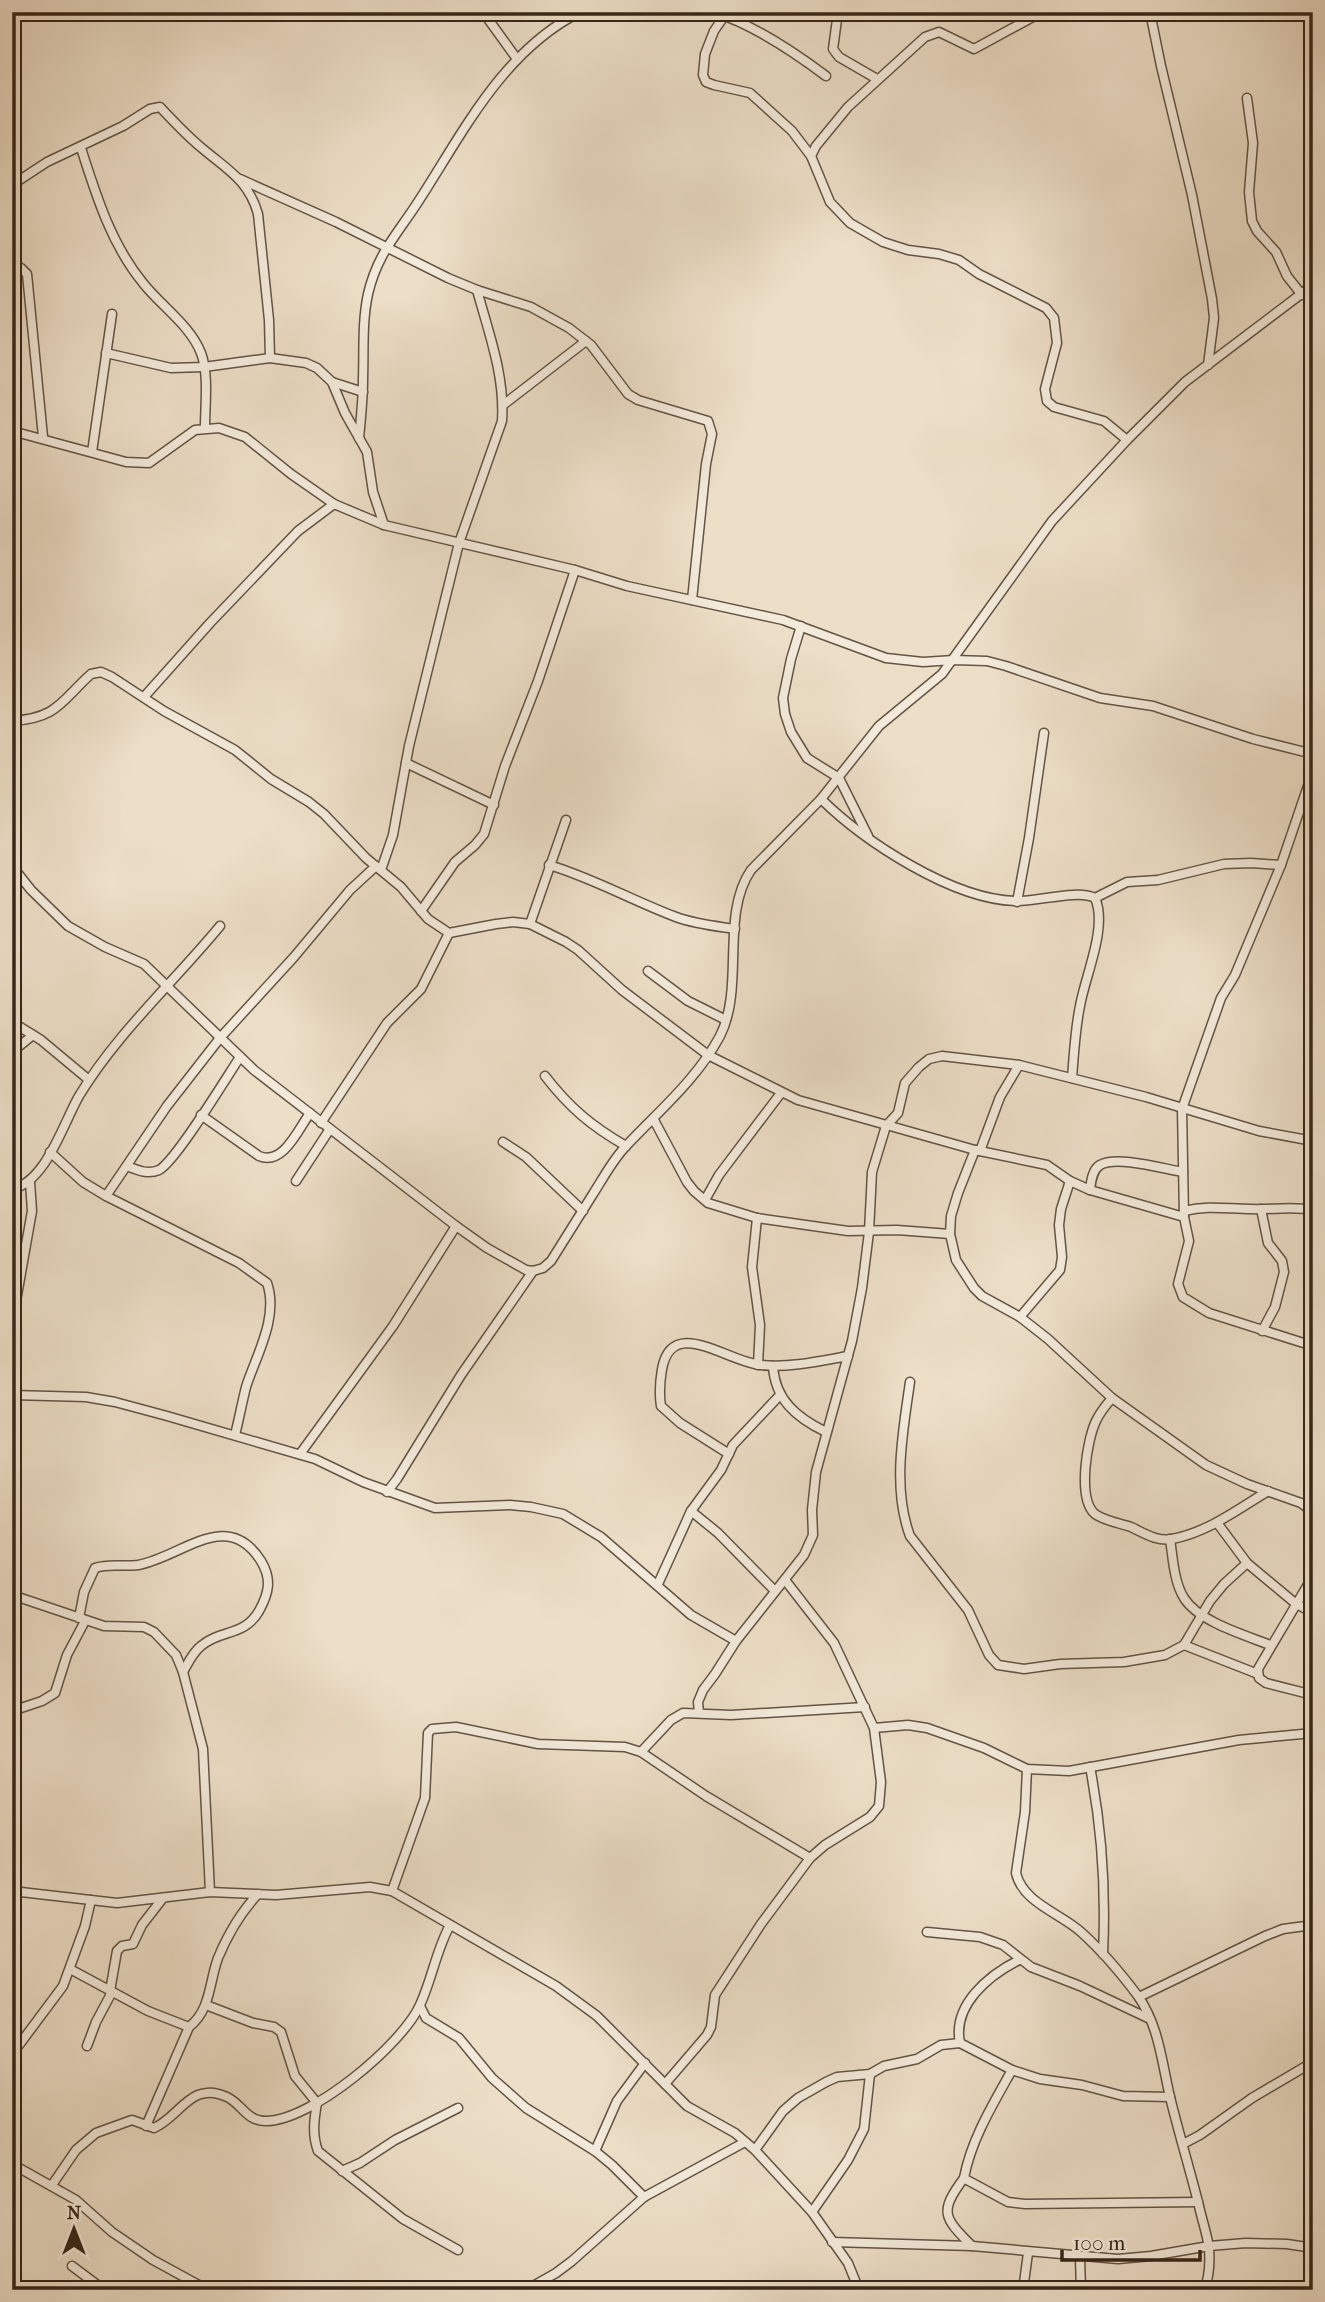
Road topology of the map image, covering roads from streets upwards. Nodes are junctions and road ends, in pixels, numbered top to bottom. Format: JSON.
{"nodes":[{"id":1,"x":483,"y":12,"type":"edge"},
{"id":2,"x":580,"y":12,"type":"edge"},
{"id":3,"x":713,"y":12,"type":"edge"},
{"id":4,"x":838,"y":12,"type":"edge"},
{"id":5,"x":1042,"y":12,"type":"edge"},
{"id":6,"x":1150,"y":12,"type":"edge"},
{"id":7,"x":1303,"y":12,"type":"edge"},
{"id":8,"x":725,"y":14,"type":"edge"},
{"id":9,"x":1313,"y":17,"type":"edge"},
{"id":10,"x":517,"y":59,"type":"junction"},
{"id":11,"x":825,"y":76,"type":"dead end"},
{"id":12,"x":877,"y":79,"type":"junction"},
{"id":13,"x":1247,"y":98,"type":"dead end"},
{"id":14,"x":81,"y":148,"type":"junction"},
{"id":15,"x":811,"y":156,"type":"junction"},
{"id":16,"x":240,"y":178,"type":"junction"},
{"id":17,"x":12,"y":185,"type":"edge"},
{"id":18,"x":385,"y":247,"type":"junction"},
{"id":19,"x":12,"y":271,"type":"edge"},
{"id":20,"x":1313,"y":285,"type":"edge"},
{"id":21,"x":477,"y":290,"type":"junction"},
{"id":22,"x":1302,"y":295,"type":"junction"},
{"id":23,"x":112,"y":314,"type":"dead end"},
{"id":24,"x":586,"y":341,"type":"junction"},
{"id":25,"x":106,"y":353,"type":"junction"},
{"id":26,"x":270,"y":358,"type":"junction"},
{"id":27,"x":1208,"y":365,"type":"junction"},
{"id":28,"x":204,"y":367,"type":"junction"},
{"id":29,"x":332,"y":382,"type":"junction"},
{"id":30,"x":363,"y":392,"type":"junction"},
{"id":31,"x":503,"y":405,"type":"junction"},
{"id":32,"x":205,"y":428,"type":"junction"},
{"id":33,"x":12,"y":430,"type":"edge"},
{"id":34,"x":43,"y":438,"type":"junction"},
{"id":35,"x":359,"y":438,"type":"junction"},
{"id":36,"x":1127,"y":440,"type":"junction"},
{"id":37,"x":92,"y":452,"type":"junction"},
{"id":38,"x":334,"y":504,"type":"junction"},
{"id":39,"x":384,"y":525,"type":"junction"},
{"id":40,"x":459,"y":543,"type":"junction"},
{"id":41,"x":575,"y":570,"type":"junction"},
{"id":42,"x":692,"y":600,"type":"junction"},
{"id":43,"x":801,"y":626,"type":"junction"},
{"id":44,"x":954,"y":660,"type":"junction"},
{"id":45,"x":144,"y":697,"type":"junction"},
{"id":46,"x":12,"y":721,"type":"edge"},
{"id":47,"x":1044,"y":733,"type":"dead end"},
{"id":48,"x":1313,"y":754,"type":"edge"},
{"id":49,"x":406,"y":763,"type":"junction"},
{"id":50,"x":1313,"y":771,"type":"edge"},
{"id":51,"x":839,"y":778,"type":"junction"},
{"id":52,"x":821,"y":799,"type":"junction"},
{"id":53,"x":494,"y":805,"type":"junction"},
{"id":54,"x":566,"y":820,"type":"dead end"},
{"id":55,"x":869,"y":839,"type":"junction"},
{"id":56,"x":549,"y":864,"type":"junction"},
{"id":57,"x":12,"y":866,"type":"edge"},
{"id":58,"x":1281,"y":866,"type":"junction"},
{"id":59,"x":379,"y":868,"type":"junction"},
{"id":60,"x":1095,"y":898,"type":"junction"},
{"id":61,"x":1017,"y":901,"type":"junction"},
{"id":62,"x":421,"y":911,"type":"junction"},
{"id":63,"x":530,"y":924,"type":"junction"},
{"id":64,"x":220,"y":926,"type":"dead end"},
{"id":65,"x":735,"y":929,"type":"junction"},
{"id":66,"x":449,"y":933,"type":"junction"},
{"id":67,"x":648,"y":971,"type":"dead end"},
{"id":68,"x":168,"y":985,"type":"junction"},
{"id":69,"x":726,"y":1020,"type":"junction"},
{"id":70,"x":12,"y":1023,"type":"edge"},
{"id":71,"x":33,"y":1035,"type":"junction"},
{"id":72,"x":220,"y":1038,"type":"junction"},
{"id":73,"x":12,"y":1052,"type":"edge"},
{"id":74,"x":708,"y":1055,"type":"junction"},
{"id":75,"x":240,"y":1058,"type":"junction"},
{"id":76,"x":1019,"y":1065,"type":"junction"},
{"id":77,"x":545,"y":1076,"type":"dead end"},
{"id":78,"x":1072,"y":1078,"type":"junction"},
{"id":79,"x":89,"y":1080,"type":"junction"},
{"id":80,"x":781,"y":1093,"type":"junction"},
{"id":81,"x":1182,"y":1109,"type":"junction"},
{"id":82,"x":310,"y":1114,"type":"junction"},
{"id":83,"x":201,"y":1115,"type":"junction"},
{"id":84,"x":654,"y":1120,"type":"junction"},
{"id":85,"x":321,"y":1123,"type":"junction"},
{"id":86,"x":886,"y":1126,"type":"junction"},
{"id":87,"x":330,"y":1129,"type":"junction"},
{"id":88,"x":1313,"y":1141,"type":"edge"},
{"id":89,"x":503,"y":1142,"type":"dead end"},
{"id":90,"x":626,"y":1146,"type":"junction"},
{"id":91,"x":977,"y":1150,"type":"junction"},
{"id":92,"x":50,"y":1152,"type":"junction"},
{"id":93,"x":127,"y":1166,"type":"junction"},
{"id":94,"x":1183,"y":1172,"type":"junction"},
{"id":95,"x":296,"y":1181,"type":"dead end"},
{"id":96,"x":1070,"y":1181,"type":"junction"},
{"id":97,"x":30,"y":1182,"type":"junction"},
{"id":98,"x":12,"y":1189,"type":"edge"},
{"id":99,"x":1090,"y":1190,"type":"junction"},
{"id":100,"x":106,"y":1196,"type":"junction"},
{"id":101,"x":705,"y":1200,"type":"junction"},
{"id":102,"x":1261,"y":1209,"type":"junction"},
{"id":103,"x":1313,"y":1210,"type":"edge"},
{"id":104,"x":583,"y":1211,"type":"junction"},
{"id":105,"x":1184,"y":1214,"type":"junction"},
{"id":106,"x":757,"y":1218,"type":"junction"},
{"id":107,"x":456,"y":1226,"type":"junction"},
{"id":108,"x":869,"y":1232,"type":"junction"},
{"id":109,"x":950,"y":1234,"type":"junction"},
{"id":110,"x":533,"y":1271,"type":"junction"},
{"id":111,"x":1020,"y":1317,"type":"junction"},
{"id":112,"x":13,"y":1318,"type":"edge"},
{"id":113,"x":1262,"y":1331,"type":"junction"},
{"id":114,"x":1313,"y":1346,"type":"edge"},
{"id":115,"x":848,"y":1356,"type":"junction"},
{"id":116,"x":758,"y":1365,"type":"junction"},
{"id":117,"x":773,"y":1366,"type":"junction"},
{"id":118,"x":910,"y":1382,"type":"dead end"},
{"id":119,"x":12,"y":1395,"type":"edge"},
{"id":120,"x":780,"y":1395,"type":"junction"},
{"id":121,"x":1112,"y":1398,"type":"junction"},
{"id":122,"x":825,"y":1432,"type":"junction"},
{"id":123,"x":235,"y":1435,"type":"junction"},
{"id":124,"x":300,"y":1454,"type":"junction"},
{"id":125,"x":729,"y":1454,"type":"junction"},
{"id":126,"x":1268,"y":1491,"type":"junction"},
{"id":127,"x":387,"y":1492,"type":"junction"},
{"id":128,"x":691,"y":1511,"type":"junction"},
{"id":129,"x":1313,"y":1512,"type":"edge"},
{"id":130,"x":1218,"y":1524,"type":"junction"},
{"id":131,"x":1170,"y":1539,"type":"junction"},
{"id":132,"x":1247,"y":1563,"type":"junction"},
{"id":133,"x":1313,"y":1576,"type":"edge"},
{"id":134,"x":785,"y":1580,"type":"junction"},
{"id":135,"x":658,"y":1584,"type":"junction"},
{"id":136,"x":775,"y":1591,"type":"junction"},
{"id":137,"x":12,"y":1595,"type":"edge"},
{"id":138,"x":1295,"y":1603,"type":"junction"},
{"id":139,"x":1313,"y":1613,"type":"edge"},
{"id":140,"x":1202,"y":1616,"type":"junction"},
{"id":141,"x":82,"y":1619,"type":"junction"},
{"id":142,"x":736,"y":1641,"type":"junction"},
{"id":143,"x":1184,"y":1645,"type":"junction"},
{"id":144,"x":1270,"y":1646,"type":"junction"},
{"id":145,"x":183,"y":1672,"type":"junction"},
{"id":146,"x":1258,"y":1674,"type":"junction"},
{"id":147,"x":1313,"y":1695,"type":"edge"},
{"id":148,"x":865,"y":1707,"type":"junction"},
{"id":149,"x":12,"y":1711,"type":"edge"},
{"id":150,"x":699,"y":1713,"type":"junction"},
{"id":151,"x":873,"y":1728,"type":"junction"},
{"id":152,"x":1313,"y":1733,"type":"edge"},
{"id":153,"x":641,"y":1752,"type":"junction"},
{"id":154,"x":1090,"y":1767,"type":"junction"},
{"id":155,"x":1027,"y":1769,"type":"junction"},
{"id":156,"x":810,"y":1858,"type":"junction"},
{"id":157,"x":392,"y":1891,"type":"junction"},
{"id":158,"x":12,"y":1892,"type":"edge"},
{"id":159,"x":210,"y":1892,"type":"junction"},
{"id":160,"x":258,"y":1894,"type":"junction"},
{"id":161,"x":163,"y":1898,"type":"junction"},
{"id":162,"x":91,"y":1900,"type":"junction"},
{"id":163,"x":450,"y":1925,"type":"junction"},
{"id":164,"x":1313,"y":1925,"type":"edge"},
{"id":165,"x":927,"y":1932,"type":"dead end"},
{"id":166,"x":1102,"y":1954,"type":"junction"},
{"id":167,"x":1019,"y":1960,"type":"junction"},
{"id":168,"x":70,"y":1969,"type":"junction"},
{"id":169,"x":111,"y":1991,"type":"junction"},
{"id":170,"x":1139,"y":1997,"type":"junction"},
{"id":171,"x":206,"y":2005,"type":"junction"},
{"id":172,"x":420,"y":2006,"type":"junction"},
{"id":173,"x":1150,"y":2019,"type":"junction"},
{"id":174,"x":190,"y":2027,"type":"junction"},
{"id":175,"x":960,"y":2043,"type":"junction"},
{"id":176,"x":19,"y":2045,"type":"dead end"},
{"id":177,"x":87,"y":2046,"type":"dead end"},
{"id":178,"x":1313,"y":2062,"type":"edge"},
{"id":179,"x":645,"y":2063,"type":"junction"},
{"id":180,"x":1012,"y":2070,"type":"junction"},
{"id":181,"x":870,"y":2074,"type":"junction"},
{"id":182,"x":664,"y":2084,"type":"junction"},
{"id":183,"x":1170,"y":2097,"type":"junction"},
{"id":184,"x":317,"y":2103,"type":"junction"},
{"id":185,"x":458,"y":2108,"type":"dead end"},
{"id":186,"x":146,"y":2126,"type":"junction"},
{"id":187,"x":745,"y":2142,"type":"junction"},
{"id":188,"x":1183,"y":2144,"type":"junction"},
{"id":189,"x":755,"y":2150,"type":"junction"},
{"id":190,"x":595,"y":2151,"type":"junction"},
{"id":191,"x":12,"y":2164,"type":"edge"},
{"id":192,"x":342,"y":2171,"type":"junction"},
{"id":193,"x":964,"y":2178,"type":"junction"},
{"id":194,"x":52,"y":2185,"type":"junction"},
{"id":195,"x":644,"y":2197,"type":"junction"},
{"id":196,"x":1198,"y":2202,"type":"junction"},
{"id":197,"x":812,"y":2212,"type":"junction"},
{"id":198,"x":832,"y":2242,"type":"junction"},
{"id":199,"x":972,"y":2246,"type":"junction"},
{"id":200,"x":1209,"y":2246,"type":"junction"},
{"id":201,"x":1313,"y":2248,"type":"edge"},
{"id":202,"x":458,"y":2250,"type":"dead end"},
{"id":203,"x":1028,"y":2253,"type":"junction"},
{"id":204,"x":1080,"y":2258,"type":"junction"},
{"id":205,"x":72,"y":2266,"type":"dead end"},
{"id":206,"x":104,"y":2290,"type":"edge"},
{"id":207,"x":208,"y":2290,"type":"edge"},
{"id":208,"x":526,"y":2290,"type":"edge"},
{"id":209,"x":859,"y":2290,"type":"edge"},
{"id":210,"x":1023,"y":2290,"type":"edge"},
{"id":211,"x":1081,"y":2290,"type":"edge"},
{"id":212,"x":1204,"y":2290,"type":"edge"}],
"edges":[{"from":1,"to":10,"type":"street"},
{"from":2,"to":10,"type":"street"},
{"from":3,"to":8,"type":"street"},
{"from":4,"to":12,"type":"street"},
{"from":5,"to":12,"type":"street"},
{"from":6,"to":27,"type":"street"},
{"from":7,"to":9,"type":"street"},
{"from":8,"to":11,"type":"street"},
{"from":8,"to":15,"type":"street"},
{"from":10,"to":18,"type":"street"},
{"from":12,"to":15,"type":"street"},
{"from":13,"to":22,"type":"street"},
{"from":14,"to":16,"type":"street"},
{"from":14,"to":17,"type":"street"},
{"from":14,"to":28,"type":"street"},
{"from":15,"to":36,"type":"street"},
{"from":16,"to":18,"type":"street"},
{"from":16,"to":26,"type":"street"},
{"from":18,"to":21,"type":"street"},
{"from":18,"to":30,"type":"street"},
{"from":19,"to":34,"type":"street"},
{"from":20,"to":22,"type":"street"},
{"from":21,"to":24,"type":"street"},
{"from":21,"to":31,"type":"street"},
{"from":22,"to":27,"type":"street"},
{"from":23,"to":25,"type":"street"},
{"from":24,"to":31,"type":"street"},
{"from":24,"to":42,"type":"street"},
{"from":25,"to":28,"type":"street"},
{"from":25,"to":37,"type":"street"},
{"from":26,"to":28,"type":"street"},
{"from":26,"to":29,"type":"street"},
{"from":27,"to":36,"type":"street"},
{"from":28,"to":32,"type":"street"},
{"from":29,"to":30,"type":"street"},
{"from":29,"to":35,"type":"street"},
{"from":30,"to":35,"type":"street"},
{"from":31,"to":40,"type":"street"},
{"from":32,"to":37,"type":"street"},
{"from":32,"to":38,"type":"street"},
{"from":33,"to":34,"type":"street"},
{"from":34,"to":37,"type":"street"},
{"from":35,"to":39,"type":"street"},
{"from":36,"to":44,"type":"street"},
{"from":38,"to":39,"type":"street"},
{"from":38,"to":45,"type":"street"},
{"from":39,"to":40,"type":"street"},
{"from":40,"to":41,"type":"street"},
{"from":40,"to":49,"type":"street"},
{"from":41,"to":42,"type":"street"},
{"from":41,"to":53,"type":"street"},
{"from":42,"to":43,"type":"street"},
{"from":43,"to":44,"type":"street"},
{"from":43,"to":51,"type":"street"},
{"from":44,"to":48,"type":"street"},
{"from":44,"to":51,"type":"street"},
{"from":45,"to":46,"type":"street"},
{"from":45,"to":59,"type":"street"},
{"from":47,"to":61,"type":"street"},
{"from":49,"to":53,"type":"street"},
{"from":49,"to":59,"type":"street"},
{"from":50,"to":58,"type":"street"},
{"from":51,"to":52,"type":"street"},
{"from":51,"to":55,"type":"street"},
{"from":52,"to":55,"type":"street"},
{"from":52,"to":65,"type":"street"},
{"from":53,"to":62,"type":"street"},
{"from":54,"to":56,"type":"street"},
{"from":55,"to":61,"type":"street"},
{"from":56,"to":63,"type":"street"},
{"from":56,"to":65,"type":"street"},
{"from":57,"to":68,"type":"street"},
{"from":58,"to":60,"type":"street"},
{"from":58,"to":81,"type":"street"},
{"from":59,"to":62,"type":"street"},
{"from":59,"to":72,"type":"street"},
{"from":60,"to":61,"type":"street"},
{"from":60,"to":78,"type":"street"},
{"from":62,"to":66,"type":"street"},
{"from":63,"to":66,"type":"street"},
{"from":63,"to":74,"type":"street"},
{"from":64,"to":68,"type":"street"},
{"from":65,"to":69,"type":"street"},
{"from":66,"to":85,"type":"street"},
{"from":67,"to":69,"type":"street"},
{"from":68,"to":72,"type":"street"},
{"from":68,"to":79,"type":"street"},
{"from":69,"to":74,"type":"street"},
{"from":70,"to":71,"type":"street"},
{"from":71,"to":73,"type":"street"},
{"from":71,"to":79,"type":"street"},
{"from":72,"to":75,"type":"street"},
{"from":72,"to":93,"type":"street"},
{"from":74,"to":80,"type":"street"},
{"from":74,"to":84,"type":"street"},
{"from":75,"to":82,"type":"street"},
{"from":75,"to":83,"type":"street"},
{"from":76,"to":78,"type":"street"},
{"from":76,"to":86,"type":"street"},
{"from":76,"to":91,"type":"street"},
{"from":77,"to":90,"type":"street"},
{"from":78,"to":81,"type":"street"},
{"from":79,"to":92,"type":"street"},
{"from":80,"to":86,"type":"street"},
{"from":80,"to":101,"type":"street"},
{"from":81,"to":88,"type":"street"},
{"from":81,"to":94,"type":"street"},
{"from":82,"to":83,"type":"street"},
{"from":82,"to":85,"type":"street"},
{"from":83,"to":93,"type":"street"},
{"from":84,"to":90,"type":"street"},
{"from":84,"to":101,"type":"street"},
{"from":85,"to":87,"type":"street"},
{"from":86,"to":91,"type":"street"},
{"from":86,"to":108,"type":"street"},
{"from":87,"to":95,"type":"street"},
{"from":87,"to":107,"type":"street"},
{"from":89,"to":104,"type":"street"},
{"from":90,"to":104,"type":"street"},
{"from":91,"to":96,"type":"street"},
{"from":91,"to":109,"type":"street"},
{"from":92,"to":97,"type":"street"},
{"from":92,"to":100,"type":"street"},
{"from":93,"to":100,"type":"street"},
{"from":94,"to":99,"type":"street"},
{"from":94,"to":105,"type":"street"},
{"from":96,"to":99,"type":"street"},
{"from":96,"to":111,"type":"street"},
{"from":97,"to":98,"type":"street"},
{"from":97,"to":112,"type":"street"},
{"from":99,"to":105,"type":"street"},
{"from":100,"to":123,"type":"street"},
{"from":101,"to":106,"type":"street"},
{"from":102,"to":103,"type":"street"},
{"from":102,"to":105,"type":"street"},
{"from":102,"to":113,"type":"street"},
{"from":104,"to":110,"type":"street"},
{"from":105,"to":113,"type":"street"},
{"from":106,"to":108,"type":"street"},
{"from":106,"to":116,"type":"street"},
{"from":107,"to":110,"type":"street"},
{"from":107,"to":124,"type":"street"},
{"from":108,"to":109,"type":"street"},
{"from":108,"to":115,"type":"street"},
{"from":109,"to":111,"type":"street"},
{"from":110,"to":127,"type":"street"},
{"from":111,"to":121,"type":"street"},
{"from":113,"to":114,"type":"street"},
{"from":115,"to":117,"type":"street"},
{"from":115,"to":122,"type":"street"},
{"from":116,"to":117,"type":"street"},
{"from":116,"to":125,"type":"street"},
{"from":117,"to":120,"type":"street"},
{"from":118,"to":143,"type":"street"},
{"from":119,"to":123,"type":"street"},
{"from":120,"to":122,"type":"street"},
{"from":120,"to":125,"type":"street"},
{"from":121,"to":126,"type":"street"},
{"from":121,"to":131,"type":"street"},
{"from":122,"to":134,"type":"street"},
{"from":123,"to":124,"type":"street"},
{"from":124,"to":127,"type":"street"},
{"from":125,"to":128,"type":"street"},
{"from":126,"to":129,"type":"street"},
{"from":126,"to":130,"type":"street"},
{"from":127,"to":135,"type":"street"},
{"from":128,"to":135,"type":"street"},
{"from":128,"to":136,"type":"street"},
{"from":130,"to":131,"type":"street"},
{"from":130,"to":132,"type":"street"},
{"from":131,"to":140,"type":"street"},
{"from":132,"to":138,"type":"street"},
{"from":132,"to":140,"type":"street"},
{"from":133,"to":138,"type":"street"},
{"from":134,"to":136,"type":"street"},
{"from":134,"to":148,"type":"street"},
{"from":135,"to":142,"type":"street"},
{"from":136,"to":142,"type":"street"},
{"from":137,"to":141,"type":"street"},
{"from":138,"to":139,"type":"street"},
{"from":138,"to":144,"type":"street"},
{"from":140,"to":143,"type":"street"},
{"from":140,"to":144,"type":"street"},
{"from":141,"to":145,"type":"street"},
{"from":141,"to":145,"type":"street"},
{"from":141,"to":149,"type":"street"},
{"from":142,"to":150,"type":"street"},
{"from":143,"to":146,"type":"street"},
{"from":144,"to":146,"type":"street"},
{"from":145,"to":159,"type":"street"},
{"from":146,"to":147,"type":"street"},
{"from":148,"to":150,"type":"street"},
{"from":148,"to":151,"type":"street"},
{"from":150,"to":153,"type":"street"},
{"from":151,"to":155,"type":"street"},
{"from":151,"to":156,"type":"street"},
{"from":152,"to":154,"type":"street"},
{"from":153,"to":156,"type":"street"},
{"from":153,"to":157,"type":"street"},
{"from":154,"to":155,"type":"street"},
{"from":154,"to":166,"type":"street"},
{"from":155,"to":166,"type":"street"},
{"from":156,"to":182,"type":"street"},
{"from":157,"to":160,"type":"street"},
{"from":157,"to":163,"type":"street"},
{"from":158,"to":162,"type":"street"},
{"from":159,"to":160,"type":"street"},
{"from":159,"to":161,"type":"street"},
{"from":160,"to":171,"type":"street"},
{"from":161,"to":162,"type":"street"},
{"from":161,"to":169,"type":"street"},
{"from":162,"to":168,"type":"street"},
{"from":163,"to":172,"type":"street"},
{"from":163,"to":179,"type":"street"},
{"from":164,"to":170,"type":"street"},
{"from":165,"to":167,"type":"street"},
{"from":166,"to":170,"type":"street"},
{"from":167,"to":173,"type":"street"},
{"from":167,"to":175,"type":"street"},
{"from":168,"to":169,"type":"street"},
{"from":168,"to":176,"type":"street"},
{"from":169,"to":174,"type":"street"},
{"from":169,"to":177,"type":"street"},
{"from":170,"to":173,"type":"street"},
{"from":171,"to":174,"type":"street"},
{"from":171,"to":184,"type":"street"},
{"from":172,"to":184,"type":"street"},
{"from":172,"to":190,"type":"street"},
{"from":173,"to":183,"type":"street"},
{"from":174,"to":186,"type":"street"},
{"from":175,"to":180,"type":"street"},
{"from":175,"to":181,"type":"street"},
{"from":178,"to":188,"type":"street"},
{"from":179,"to":182,"type":"street"},
{"from":179,"to":190,"type":"street"},
{"from":180,"to":183,"type":"street"},
{"from":180,"to":193,"type":"street"},
{"from":181,"to":189,"type":"street"},
{"from":181,"to":197,"type":"street"},
{"from":182,"to":187,"type":"street"},
{"from":183,"to":188,"type":"street"},
{"from":184,"to":186,"type":"street"},
{"from":184,"to":192,"type":"street"},
{"from":185,"to":192,"type":"street"},
{"from":186,"to":194,"type":"street"},
{"from":187,"to":189,"type":"street"},
{"from":187,"to":195,"type":"street"},
{"from":188,"to":196,"type":"street"},
{"from":189,"to":197,"type":"street"},
{"from":190,"to":195,"type":"street"},
{"from":191,"to":194,"type":"street"},
{"from":192,"to":202,"type":"street"},
{"from":193,"to":196,"type":"street"},
{"from":193,"to":199,"type":"street"},
{"from":194,"to":207,"type":"street"},
{"from":195,"to":208,"type":"street"},
{"from":196,"to":200,"type":"street"},
{"from":197,"to":198,"type":"street"},
{"from":198,"to":199,"type":"street"},
{"from":198,"to":209,"type":"street"},
{"from":199,"to":203,"type":"street"},
{"from":200,"to":201,"type":"street"},
{"from":200,"to":204,"type":"street"},
{"from":200,"to":212,"type":"street"},
{"from":203,"to":204,"type":"street"},
{"from":203,"to":210,"type":"street"},
{"from":204,"to":211,"type":"street"},
{"from":205,"to":206,"type":"street"}]}
